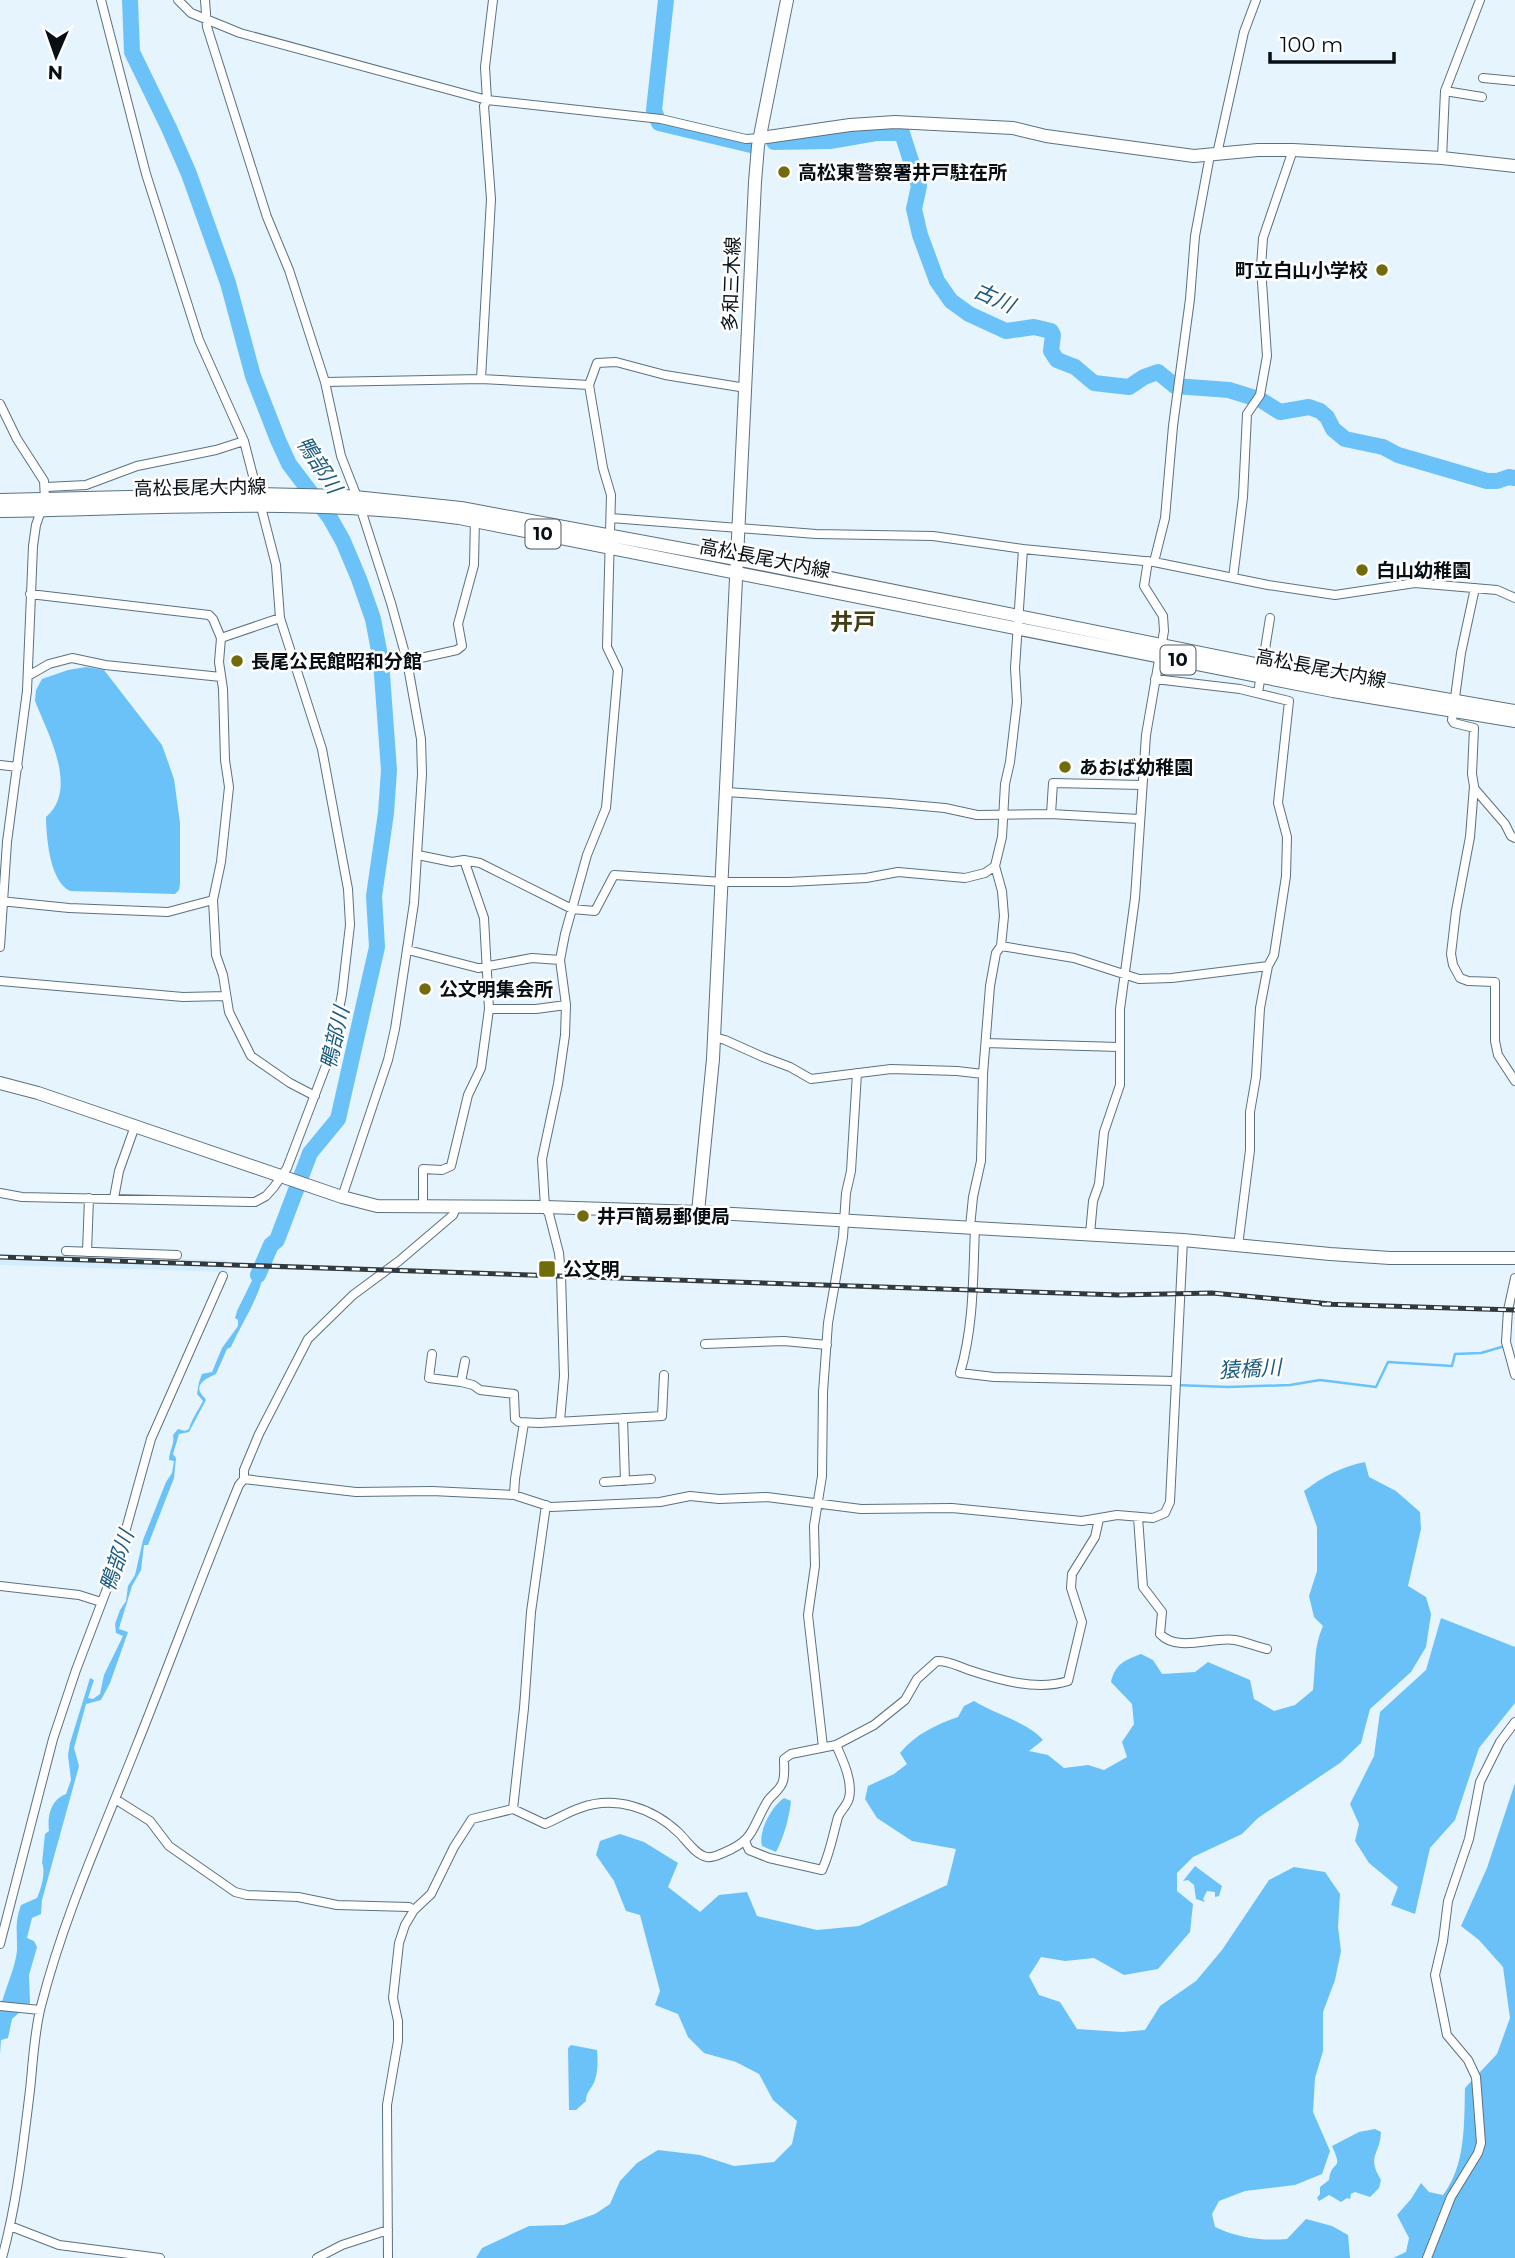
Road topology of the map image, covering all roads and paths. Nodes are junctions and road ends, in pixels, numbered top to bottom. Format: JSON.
{"nodes":[{"id":1,"x":101,"y":0,"type":"edge"},
{"id":2,"x":178,"y":0,"type":"edge"},
{"id":3,"x":205,"y":0,"type":"edge"},
{"id":4,"x":494,"y":0,"type":"edge"},
{"id":5,"x":787,"y":0,"type":"edge"},
{"id":6,"x":1255,"y":0,"type":"edge"},
{"id":7,"x":1480,"y":0,"type":"edge"},
{"id":8,"x":206,"y":20,"type":"junction"},
{"id":9,"x":1483,"y":78,"type":"dead end"},
{"id":10,"x":1515,"y":81,"type":"edge"},
{"id":11,"x":1445,"y":91,"type":"junction"},
{"id":12,"x":1482,"y":97,"type":"dead end"},
{"id":13,"x":487,"y":100,"type":"junction"},
{"id":14,"x":760,"y":138,"type":"junction"},
{"id":15,"x":1293,"y":150,"type":"junction"},
{"id":16,"x":1214,"y":155,"type":"junction"},
{"id":17,"x":1442,"y":158,"type":"junction"},
{"id":18,"x":1515,"y":166,"type":"edge"},
{"id":19,"x":481,"y":379,"type":"junction"},
{"id":20,"x":325,"y":382,"type":"junction"},
{"id":21,"x":589,"y":385,"type":"junction"},
{"id":22,"x":746,"y":388,"type":"junction"},
{"id":23,"x":0,"y":404,"type":"edge"},
{"id":24,"x":244,"y":441,"type":"junction"},
{"id":25,"x":44,"y":499,"type":"junction"},
{"id":26,"x":261,"y":499,"type":"junction"},
{"id":27,"x":0,"y":500,"type":"edge"},
{"id":28,"x":353,"y":502,"type":"junction"},
{"id":29,"x":0,"y":510,"type":"edge"},
{"id":30,"x":476,"y":516,"type":"junction"},
{"id":31,"x":611,"y":518,"type":"junction"},
{"id":32,"x":737,"y":529,"type":"junction"},
{"id":33,"x":611,"y":541,"type":"junction"},
{"id":34,"x":1023,"y":548,"type":"junction"},
{"id":35,"x":1151,"y":561,"type":"junction"},
{"id":36,"x":735,"y":565,"type":"junction"},
{"id":37,"x":1233,"y":578,"type":"junction"},
{"id":38,"x":1475,"y":588,"type":"junction"},
{"id":39,"x":30,"y":594,"type":"junction"},
{"id":40,"x":1515,"y":598,"type":"edge"},
{"id":41,"x":281,"y":618,"type":"junction"},
{"id":42,"x":1270,"y":618,"type":"dead end"},
{"id":43,"x":1018,"y":622,"type":"junction"},
{"id":44,"x":220,"y":638,"type":"junction"},
{"id":45,"x":1158,"y":649,"type":"junction"},
{"id":46,"x":407,"y":661,"type":"junction"},
{"id":47,"x":1261,"y":671,"type":"junction"},
{"id":48,"x":28,"y":676,"type":"junction"},
{"id":49,"x":222,"y":677,"type":"junction"},
{"id":50,"x":1155,"y":679,"type":"junction"},
{"id":51,"x":1258,"y":693,"type":"junction"},
{"id":52,"x":1454,"y":706,"type":"junction"},
{"id":53,"x":1515,"y":711,"type":"edge"},
{"id":54,"x":1515,"y":721,"type":"edge"},
{"id":55,"x":0,"y":765,"type":"edge"},
{"id":56,"x":18,"y":767,"type":"junction"},
{"id":57,"x":1142,"y":785,"type":"junction"},
{"id":58,"x":1474,"y":788,"type":"junction"},
{"id":59,"x":726,"y":792,"type":"junction"},
{"id":60,"x":1002,"y":813,"type":"junction"},
{"id":61,"x":1051,"y":814,"type":"junction"},
{"id":62,"x":1139,"y":819,"type":"junction"},
{"id":63,"x":1515,"y":838,"type":"edge"},
{"id":64,"x":418,"y":855,"type":"junction"},
{"id":65,"x":464,"y":860,"type":"junction"},
{"id":66,"x":995,"y":866,"type":"junction"},
{"id":67,"x":723,"y":882,"type":"junction"},
{"id":68,"x":213,"y":901,"type":"junction"},
{"id":69,"x":1,"y":902,"type":"edge"},
{"id":70,"x":572,"y":909,"type":"junction"},
{"id":71,"x":1001,"y":946,"type":"junction"},
{"id":72,"x":0,"y":947,"type":"edge"},
{"id":73,"x":408,"y":950,"type":"junction"},
{"id":74,"x":560,"y":960,"type":"junction"},
{"id":75,"x":1268,"y":966,"type":"junction"},
{"id":76,"x":487,"y":967,"type":"junction"},
{"id":77,"x":1125,"y":976,"type":"junction"},
{"id":78,"x":0,"y":981,"type":"edge"},
{"id":79,"x":226,"y":996,"type":"junction"},
{"id":80,"x":566,"y":1005,"type":"junction"},
{"id":81,"x":489,"y":1009,"type":"junction"},
{"id":82,"x":714,"y":1037,"type":"junction"},
{"id":83,"x":986,"y":1043,"type":"junction"},
{"id":84,"x":1119,"y":1047,"type":"junction"},
{"id":85,"x":857,"y":1073,"type":"junction"},
{"id":86,"x":983,"y":1074,"type":"junction"},
{"id":87,"x":1515,"y":1081,"type":"edge"},
{"id":88,"x":0,"y":1083,"type":"edge"},
{"id":89,"x":316,"y":1096,"type":"junction"},
{"id":90,"x":135,"y":1126,"type":"junction"},
{"id":91,"x":284,"y":1177,"type":"junction"},
{"id":92,"x":0,"y":1193,"type":"edge"},
{"id":93,"x":342,"y":1197,"type":"junction"},
{"id":94,"x":89,"y":1198,"type":"junction"},
{"id":95,"x":114,"y":1198,"type":"junction"},
{"id":96,"x":545,"y":1207,"type":"junction"},
{"id":97,"x":423,"y":1208,"type":"junction"},
{"id":98,"x":456,"y":1208,"type":"junction"},
{"id":99,"x":698,"y":1212,"type":"junction"},
{"id":100,"x":844,"y":1220,"type":"junction"},
{"id":101,"x":973,"y":1227,"type":"junction"},
{"id":102,"x":1090,"y":1234,"type":"junction"},
{"id":103,"x":1183,"y":1240,"type":"junction"},
{"id":104,"x":1238,"y":1246,"type":"junction"},
{"id":105,"x":66,"y":1251,"type":"dead end"},
{"id":106,"x":87,"y":1252,"type":"junction"},
{"id":107,"x":177,"y":1255,"type":"dead end"},
{"id":108,"x":1515,"y":1258,"type":"edge"},
{"id":109,"x":223,"y":1276,"type":"dead end"},
{"id":110,"x":1515,"y":1278,"type":"edge"},
{"id":111,"x":705,"y":1344,"type":"dead end"},
{"id":112,"x":827,"y":1345,"type":"junction"},
{"id":113,"x":432,"y":1354,"type":"dead end"},
{"id":114,"x":465,"y":1361,"type":"dead end"},
{"id":115,"x":664,"y":1375,"type":"dead end"},
{"id":116,"x":1515,"y":1375,"type":"edge"},
{"id":117,"x":461,"y":1382,"type":"junction"},
{"id":118,"x":1175,"y":1384,"type":"junction"},
{"id":119,"x":623,"y":1418,"type":"junction"},
{"id":120,"x":560,"y":1420,"type":"junction"},
{"id":121,"x":524,"y":1423,"type":"junction"},
{"id":122,"x":244,"y":1479,"type":"junction"},
{"id":123,"x":651,"y":1479,"type":"dead end"},
{"id":124,"x":625,"y":1481,"type":"junction"},
{"id":125,"x":604,"y":1482,"type":"dead end"},
{"id":126,"x":514,"y":1495,"type":"junction"},
{"id":127,"x":817,"y":1502,"type":"junction"},
{"id":128,"x":546,"y":1505,"type":"junction"},
{"id":129,"x":1138,"y":1517,"type":"junction"},
{"id":130,"x":1099,"y":1520,"type":"junction"},
{"id":131,"x":0,"y":1586,"type":"edge"},
{"id":132,"x":101,"y":1602,"type":"junction"},
{"id":133,"x":1267,"y":1649,"type":"dead end"},
{"id":134,"x":1515,"y":1722,"type":"edge"},
{"id":135,"x":836,"y":1745,"type":"junction"},
{"id":136,"x":823,"y":1747,"type":"junction"},
{"id":137,"x":115,"y":1799,"type":"junction"},
{"id":138,"x":513,"y":1809,"type":"junction"},
{"id":139,"x":745,"y":1841,"type":"junction"},
{"id":140,"x":414,"y":1910,"type":"junction"},
{"id":141,"x":0,"y":1944,"type":"edge"},
{"id":142,"x":0,"y":2006,"type":"edge"},
{"id":143,"x":37,"y":2009,"type":"junction"},
{"id":144,"x":10,"y":2226,"type":"junction"},
{"id":145,"x":388,"y":2230,"type":"junction"},
{"id":146,"x":2,"y":2258,"type":"edge"},
{"id":147,"x":160,"y":2258,"type":"edge"},
{"id":148,"x":317,"y":2258,"type":"edge"},
{"id":149,"x":388,"y":2258,"type":"edge"},
{"id":150,"x":1427,"y":2258,"type":"edge"}],
"edges":[{"from":1,"to":24,"type":"street"},
{"from":2,"to":8,"type":"street"},
{"from":3,"to":8,"type":"street"},
{"from":4,"to":13,"type":"street"},
{"from":5,"to":14,"type":"street","name":"多和三木線"},
{"from":6,"to":16,"type":"street"},
{"from":7,"to":11,"type":"street"},
{"from":8,"to":13,"type":"street"},
{"from":8,"to":20,"type":"street"},
{"from":9,"to":10,"type":"street"},
{"from":11,"to":12,"type":"street"},
{"from":11,"to":17,"type":"street"},
{"from":13,"to":14,"type":"street"},
{"from":13,"to":19,"type":"street"},
{"from":14,"to":16,"type":"street"},
{"from":14,"to":22,"type":"street","name":"多和三木線"},
{"from":15,"to":16,"type":"street"},
{"from":15,"to":17,"type":"street"},
{"from":15,"to":37,"type":"street"},
{"from":16,"to":35,"type":"street"},
{"from":17,"to":18,"type":"street"},
{"from":19,"to":20,"type":"street"},
{"from":19,"to":21,"type":"street"},
{"from":20,"to":28,"type":"street"},
{"from":21,"to":22,"type":"street"},
{"from":21,"to":31,"type":"street"},
{"from":22,"to":32,"type":"street","name":"多和三木線"},
{"from":23,"to":25,"type":"street"},
{"from":24,"to":25,"type":"street"},
{"from":24,"to":26,"type":"street"},
{"from":25,"to":26,"type":"street","name":"高松長尾大内線","number":"10"},
{"from":25,"to":27,"type":"street","name":"高松長尾大内線","number":"10"},
{"from":25,"to":29,"type":"street","name":"高松長尾大内線","number":"10"},
{"from":25,"to":39,"type":"street"},
{"from":26,"to":28,"type":"street","name":"高松長尾大内線","number":"10"},
{"from":26,"to":41,"type":"street"},
{"from":28,"to":30,"type":"street","name":"高松長尾大内線","number":"10"},
{"from":28,"to":46,"type":"street"},
{"from":30,"to":33,"type":"street","name":"高松長尾大内線","number":"10"},
{"from":30,"to":46,"type":"street"},
{"from":31,"to":32,"type":"street"},
{"from":31,"to":33,"type":"street"},
{"from":32,"to":34,"type":"street"},
{"from":32,"to":36,"type":"street","name":"多和三木線"},
{"from":33,"to":36,"type":"street","name":"高松長尾大内線","number":"10"},
{"from":33,"to":70,"type":"street"},
{"from":34,"to":35,"type":"street"},
{"from":34,"to":43,"type":"street"},
{"from":35,"to":37,"type":"street"},
{"from":35,"to":45,"type":"street"},
{"from":36,"to":43,"type":"street","name":"高松長尾大内線","number":"10"},
{"from":36,"to":59,"type":"street","name":"多和三木線"},
{"from":37,"to":38,"type":"street"},
{"from":38,"to":40,"type":"street"},
{"from":38,"to":52,"type":"street"},
{"from":39,"to":44,"type":"street"},
{"from":39,"to":48,"type":"street"},
{"from":41,"to":44,"type":"street"},
{"from":41,"to":89,"type":"street"},
{"from":42,"to":47,"type":"street"},
{"from":43,"to":45,"type":"street","name":"高松長尾大内線","number":"10"},
{"from":43,"to":45,"type":"street","name":"高松長尾大内線","number":"10"},
{"from":43,"to":60,"type":"street"},
{"from":44,"to":49,"type":"street"},
{"from":45,"to":47,"type":"street","name":"高松長尾大内線","number":"10"},
{"from":45,"to":50,"type":"street"},
{"from":46,"to":64,"type":"street"},
{"from":47,"to":51,"type":"street"},
{"from":47,"to":52,"type":"street","name":"高松長尾大内線","number":"10"},
{"from":48,"to":49,"type":"street"},
{"from":48,"to":56,"type":"street"},
{"from":49,"to":68,"type":"street"},
{"from":50,"to":51,"type":"street"},
{"from":50,"to":57,"type":"street"},
{"from":51,"to":75,"type":"street"},
{"from":52,"to":53,"type":"street","name":"高松長尾大内線","number":"10"},
{"from":52,"to":54,"type":"street","name":"高松長尾大内線","number":"10"},
{"from":52,"to":58,"type":"street"},
{"from":55,"to":56,"type":"street"},
{"from":56,"to":69,"type":"street"},
{"from":57,"to":61,"type":"street"},
{"from":57,"to":62,"type":"street"},
{"from":58,"to":63,"type":"street"},
{"from":58,"to":87,"type":"street"},
{"from":59,"to":60,"type":"street"},
{"from":59,"to":67,"type":"street","name":"多和三木線"},
{"from":60,"to":61,"type":"street"},
{"from":60,"to":66,"type":"street"},
{"from":61,"to":62,"type":"street"},
{"from":62,"to":77,"type":"street"},
{"from":64,"to":65,"type":"street"},
{"from":64,"to":73,"type":"street"},
{"from":65,"to":70,"type":"street"},
{"from":65,"to":76,"type":"street"},
{"from":66,"to":67,"type":"street"},
{"from":66,"to":71,"type":"street"},
{"from":67,"to":70,"type":"street"},
{"from":67,"to":82,"type":"street","name":"多和三木線"},
{"from":68,"to":69,"type":"street"},
{"from":68,"to":79,"type":"street"},
{"from":69,"to":72,"type":"street"},
{"from":70,"to":74,"type":"street"},
{"from":71,"to":77,"type":"street"},
{"from":71,"to":83,"type":"street"},
{"from":73,"to":76,"type":"street"},
{"from":73,"to":93,"type":"street"},
{"from":74,"to":76,"type":"street"},
{"from":74,"to":80,"type":"street"},
{"from":75,"to":77,"type":"street"},
{"from":75,"to":104,"type":"street"},
{"from":76,"to":81,"type":"street"},
{"from":77,"to":84,"type":"street"},
{"from":78,"to":79,"type":"street"},
{"from":79,"to":89,"type":"street"},
{"from":80,"to":81,"type":"street"},
{"from":80,"to":96,"type":"street"},
{"from":81,"to":97,"type":"street"},
{"from":82,"to":85,"type":"street"},
{"from":82,"to":99,"type":"street","name":"多和三木線"},
{"from":83,"to":84,"type":"street"},
{"from":83,"to":86,"type":"street"},
{"from":84,"to":102,"type":"street"},
{"from":85,"to":86,"type":"street"},
{"from":85,"to":100,"type":"street"},
{"from":86,"to":101,"type":"street"},
{"from":88,"to":90,"type":"street"},
{"from":89,"to":91,"type":"street"},
{"from":90,"to":91,"type":"street"},
{"from":90,"to":95,"type":"street"},
{"from":91,"to":93,"type":"street"},
{"from":91,"to":95,"type":"street"},
{"from":92,"to":94,"type":"street"},
{"from":93,"to":97,"type":"street"},
{"from":94,"to":95,"type":"street"},
{"from":94,"to":106,"type":"street"},
{"from":96,"to":98,"type":"street"},
{"from":96,"to":99,"type":"street"},
{"from":96,"to":120,"type":"street"},
{"from":97,"to":98,"type":"street"},
{"from":98,"to":122,"type":"street"},
{"from":99,"to":100,"type":"street"},
{"from":100,"to":101,"type":"street"},
{"from":100,"to":112,"type":"street"},
{"from":101,"to":102,"type":"street"},
{"from":101,"to":118,"type":"street"},
{"from":102,"to":103,"type":"street"},
{"from":103,"to":104,"type":"street"},
{"from":103,"to":118,"type":"street"},
{"from":104,"to":108,"type":"street"},
{"from":105,"to":106,"type":"street"},
{"from":106,"to":107,"type":"street"},
{"from":109,"to":132,"type":"street"},
{"from":110,"to":116,"type":"street"},
{"from":111,"to":112,"type":"street"},
{"from":112,"to":127,"type":"street"},
{"from":113,"to":117,"type":"street"},
{"from":114,"to":117,"type":"street"},
{"from":115,"to":119,"type":"street"},
{"from":117,"to":121,"type":"street"},
{"from":118,"to":129,"type":"street"},
{"from":119,"to":120,"type":"street"},
{"from":119,"to":124,"type":"street"},
{"from":120,"to":121,"type":"street"},
{"from":121,"to":126,"type":"street"},
{"from":122,"to":126,"type":"street"},
{"from":122,"to":137,"type":"street"},
{"from":123,"to":124,"type":"street"},
{"from":124,"to":125,"type":"street"},
{"from":126,"to":128,"type":"street"},
{"from":127,"to":128,"type":"street"},
{"from":127,"to":130,"type":"street"},
{"from":127,"to":136,"type":"street"},
{"from":128,"to":138,"type":"street"},
{"from":129,"to":130,"type":"street"},
{"from":129,"to":133,"type":"street"},
{"from":130,"to":135,"type":"street"},
{"from":131,"to":132,"type":"street"},
{"from":132,"to":141,"type":"street"},
{"from":134,"to":150,"type":"street"},
{"from":135,"to":136,"type":"street"},
{"from":135,"to":139,"type":"street"},
{"from":136,"to":139,"type":"street"},
{"from":137,"to":140,"type":"street"},
{"from":137,"to":143,"type":"street"},
{"from":138,"to":139,"type":"street"},
{"from":138,"to":140,"type":"street"},
{"from":140,"to":145,"type":"street"},
{"from":142,"to":143,"type":"street"},
{"from":143,"to":144,"type":"street"},
{"from":144,"to":146,"type":"street"},
{"from":144,"to":147,"type":"street"},
{"from":145,"to":148,"type":"street"},
{"from":145,"to":149,"type":"street"}]}
